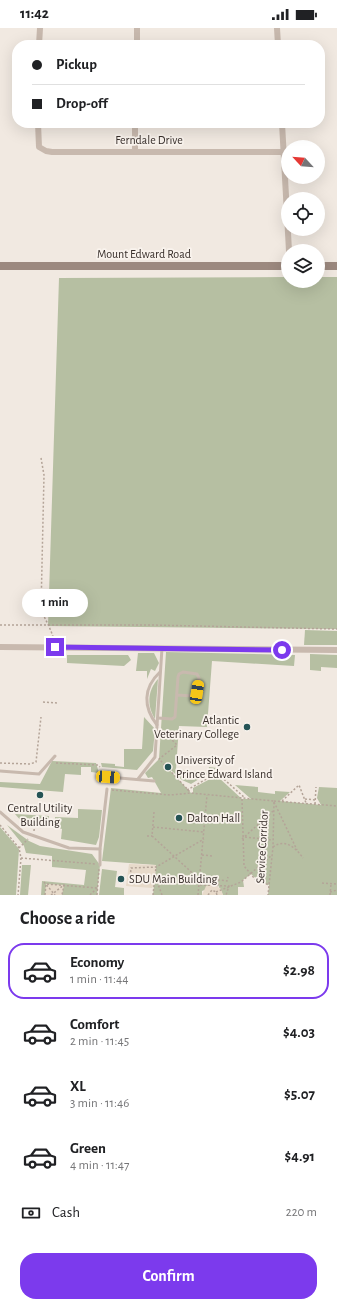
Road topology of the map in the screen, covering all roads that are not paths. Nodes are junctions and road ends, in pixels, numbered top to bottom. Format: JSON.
{"nodes":[{"id":1,"x":40,"y":28,"type":"edge"},
{"id":2,"x":137,"y":28,"type":"edge"},
{"id":3,"x":277,"y":28,"type":"edge"},
{"id":4,"x":39,"y":40,"type":"edge"},
{"id":5,"x":137,"y":40,"type":"edge"},
{"id":6,"x":278,"y":40,"type":"edge"},
{"id":7,"x":38,"y":128,"type":"edge"},
{"id":8,"x":135,"y":128,"type":"edge"},
{"id":9,"x":282,"y":128,"type":"edge"},
{"id":10,"x":283,"y":140,"type":"edge"},
{"id":11,"x":135,"y":151,"type":"junction"},
{"id":12,"x":281,"y":152,"type":"edge"},
{"id":13,"x":286,"y":184,"type":"edge"},
{"id":14,"x":289,"y":244,"type":"edge"},
{"id":15,"x":0,"y":266,"type":"edge"},
{"id":16,"x":281,"y":266,"type":"edge"},
{"id":17,"x":325,"y":266,"type":"edge"},
{"id":18,"x":337,"y":266,"type":"edge"},
{"id":19,"x":0,"y":646,"type":"edge"},
{"id":20,"x":162,"y":648,"type":"junction"},
{"id":21,"x":337,"y":650,"type":"edge"},
{"id":22,"x":160,"y":672,"type":"junction"},
{"id":23,"x":177,"y":695,"type":"junction"},
{"id":24,"x":158,"y":718,"type":"junction"},
{"id":25,"x":157,"y":725,"type":"junction"},
{"id":26,"x":55,"y":756,"type":"dead end"},
{"id":27,"x":0,"y":771,"type":"edge"},
{"id":28,"x":108,"y":777,"type":"dead end"},
{"id":29,"x":138,"y":779,"type":"junction"},
{"id":30,"x":154,"y":781,"type":"dead end"},
{"id":31,"x":107,"y":789,"type":"road end"},
{"id":32,"x":0,"y":812,"type":"edge"},
{"id":33,"x":100,"y":849,"type":"junction"},
{"id":34,"x":100,"y":865,"type":"road end"}],
"edges":[{"from":1,"to":4,"type":"street"},
{"from":2,"to":5,"type":"street"},
{"from":3,"to":6,"type":"street"},
{"from":7,"to":11,"type":"street","name":"Ferndale Drive"},
{"from":8,"to":11,"type":"street"},
{"from":9,"to":10,"type":"street"},
{"from":11,"to":12,"type":"street","name":"Ferndale Drive"},
{"from":13,"to":14,"type":"street"},
{"from":15,"to":16,"type":"street","name":"Mount Edward Road"},
{"from":17,"to":18,"type":"street"},
{"from":19,"to":20,"type":"street"},
{"from":20,"to":21,"type":"street"},
{"from":20,"to":22,"type":"lane"},
{"from":22,"to":24,"type":"lane"},
{"from":22,"to":25,"type":"lane"},
{"from":23,"to":23,"type":"lane"},
{"from":23,"to":24,"type":"lane"},
{"from":24,"to":25,"type":"lane"},
{"from":25,"to":29,"type":"lane"},
{"from":26,"to":27,"type":"lane"},
{"from":28,"to":29,"type":"lane"},
{"from":29,"to":30,"type":"lane"},
{"from":31,"to":33,"type":"lane"},
{"from":32,"to":33,"type":"lane"},
{"from":33,"to":34,"type":"lane"}]}
